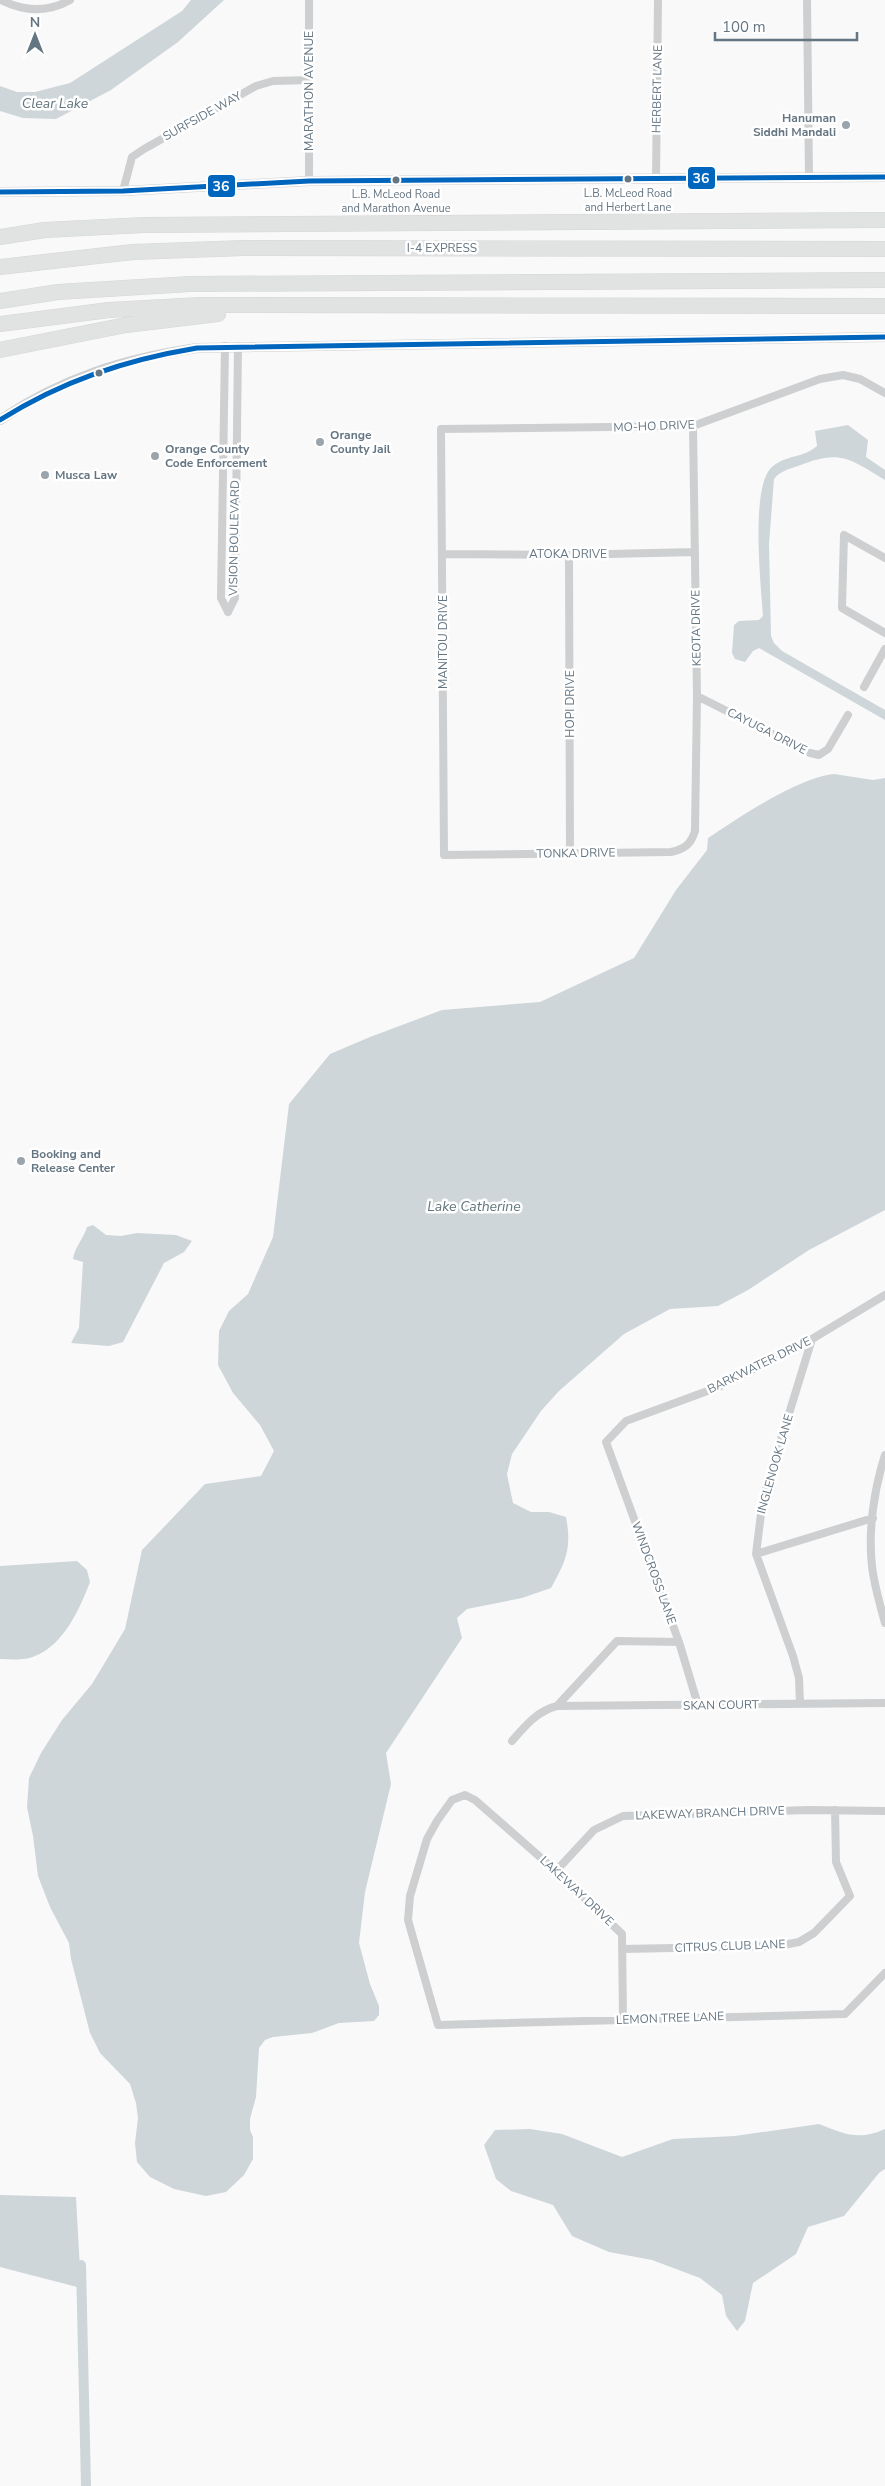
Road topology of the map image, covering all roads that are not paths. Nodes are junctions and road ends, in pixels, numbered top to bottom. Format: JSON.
{"nodes":[{"id":1,"x":1,"y":0,"type":"edge"},
{"id":2,"x":70,"y":0,"type":"edge"},
{"id":3,"x":309,"y":0,"type":"edge"},
{"id":4,"x":658,"y":0,"type":"edge"},
{"id":5,"x":807,"y":0,"type":"edge"},
{"id":6,"x":310,"y":80,"type":"junction"},
{"id":7,"x":809,"y":177,"type":"junction"},
{"id":8,"x":885,"y":177,"type":"edge"},
{"id":9,"x":656,"y":179,"type":"junction"},
{"id":10,"x":309,"y":182,"type":"junction"},
{"id":11,"x":123,"y":191,"type":"junction"},
{"id":12,"x":0,"y":192,"type":"edge"},
{"id":13,"x":885,"y":220,"type":"edge"},
{"id":14,"x":0,"y":226,"type":"edge"},
{"id":15,"x":44,"y":230,"type":"junction"},
{"id":16,"x":0,"y":236,"type":"edge"},
{"id":17,"x":885,"y":249,"type":"edge"},
{"id":18,"x":0,"y":267,"type":"edge"},
{"id":19,"x":885,"y":280,"type":"edge"},
{"id":20,"x":0,"y":300,"type":"edge"},
{"id":21,"x":316,"y":305,"type":"junction"},
{"id":22,"x":885,"y":306,"type":"edge"},
{"id":23,"x":0,"y":324,"type":"edge"},
{"id":24,"x":885,"y":337,"type":"edge"},
{"id":25,"x":225,"y":346,"type":"junction"},
{"id":26,"x":238,"y":346,"type":"junction"},
{"id":27,"x":0,"y":350,"type":"edge"},
{"id":28,"x":885,"y":393,"type":"edge"},
{"id":29,"x":0,"y":420,"type":"edge"},
{"id":30,"x":693,"y":426,"type":"junction"},
{"id":31,"x":441,"y":429,"type":"joint"},
{"id":32,"x":694,"y":552,"type":"junction"},
{"id":33,"x":442,"y":554,"type":"junction"},
{"id":34,"x":569,"y":555,"type":"junction"},
{"id":35,"x":885,"y":558,"type":"edge"},
{"id":36,"x":885,"y":633,"type":"edge"},
{"id":37,"x":885,"y":649,"type":"edge"},
{"id":38,"x":864,"y":687,"type":"dead end"},
{"id":39,"x":697,"y":696,"type":"junction"},
{"id":40,"x":848,"y":716,"type":"dead end"},
{"id":41,"x":695,"y":830,"type":"joint"},
{"id":42,"x":444,"y":854,"type":"joint"},
{"id":43,"x":570,"y":854,"type":"junction"},
{"id":44,"x":885,"y":1295,"type":"edge"},
{"id":45,"x":812,"y":1339,"type":"junction"},
{"id":46,"x":606,"y":1442,"type":"joint"},
{"id":47,"x":885,"y":1455,"type":"edge"},
{"id":48,"x":873,"y":1518,"type":"junction"},
{"id":49,"x":756,"y":1554,"type":"junction"},
{"id":50,"x":885,"y":1623,"type":"edge"},
{"id":51,"x":679,"y":1642,"type":"junction"},
{"id":52,"x":885,"y":1703,"type":"edge"},
{"id":53,"x":800,"y":1704,"type":"junction"},
{"id":54,"x":698,"y":1705,"type":"junction"},
{"id":55,"x":557,"y":1706,"type":"junction"},
{"id":56,"x":512,"y":1741,"type":"dead end"},
{"id":57,"x":835,"y":1810,"type":"junction"},
{"id":58,"x":885,"y":1811,"type":"edge"},
{"id":59,"x":556,"y":1871,"type":"junction"},
{"id":60,"x":622,"y":1949,"type":"junction"},
{"id":61,"x":885,"y":1973,"type":"edge"},
{"id":62,"x":623,"y":2020,"type":"junction"},
{"id":63,"x":438,"y":2024,"type":"joint"}],
"edges":[{"from":1,"to":2,"type":"street"},
{"from":3,"to":6,"type":"street","name":"MARATHON AVENUE"},
{"from":4,"to":9,"type":"street","name":"HERBERT LANE"},
{"from":5,"to":7,"type":"street"},
{"from":6,"to":10,"type":"street","name":"MARATHON AVENUE"},
{"from":6,"to":11,"type":"street","name":"SURFSIDE WAY"},
{"from":7,"to":8,"type":"street"},
{"from":7,"to":9,"type":"street"},
{"from":9,"to":10,"type":"street"},
{"from":10,"to":11,"type":"street"},
{"from":11,"to":12,"type":"street"},
{"from":13,"to":15,"type":"highway"},
{"from":14,"to":15,"type":"highway"},
{"from":15,"to":16,"type":"highway"},
{"from":17,"to":18,"type":"highway","name":"I-4 EXPRESS"},
{"from":19,"to":20,"type":"highway"},
{"from":21,"to":22,"type":"highway"},
{"from":21,"to":23,"type":"highway"},
{"from":21,"to":27,"type":"highway"},
{"from":24,"to":26,"type":"street"},
{"from":25,"to":26,"type":"street"},
{"from":25,"to":26,"type":"street","name":"VISION BOULEVARD"},
{"from":25,"to":29,"type":"street"},
{"from":28,"to":30,"type":"street","name":"MO-HO DRIVE"},
{"from":30,"to":31,"type":"street","name":"MO-HO DRIVE"},
{"from":30,"to":32,"type":"street","name":"KEOTA DRIVE"},
{"from":31,"to":33,"type":"street","name":"MANITOU DRIVE"},
{"from":32,"to":34,"type":"street","name":"ATOKA DRIVE"},
{"from":32,"to":39,"type":"street","name":"KEOTA DRIVE"},
{"from":33,"to":34,"type":"street","name":"ATOKA DRIVE"},
{"from":33,"to":42,"type":"street","name":"MANITOU DRIVE"},
{"from":34,"to":43,"type":"street","name":"HOPI DRIVE"},
{"from":35,"to":36,"type":"street"},
{"from":37,"to":38,"type":"street"},
{"from":39,"to":40,"type":"street","name":"CAYUGA DRIVE"},
{"from":39,"to":41,"type":"street","name":"KEOTA DRIVE"},
{"from":41,"to":43,"type":"street","name":"TONKA DRIVE"},
{"from":42,"to":43,"type":"street","name":"TONKA DRIVE"},
{"from":44,"to":45,"type":"street","name":"BARKWATER DRIVE"},
{"from":45,"to":46,"type":"street","name":"BARKWATER DRIVE"},
{"from":45,"to":49,"type":"street","name":"INGLENOOK LANE"},
{"from":46,"to":51,"type":"street","name":"WINDCROSS LANE"},
{"from":47,"to":48,"type":"street"},
{"from":48,"to":49,"type":"street"},
{"from":48,"to":50,"type":"street"},
{"from":49,"to":53,"type":"street","name":"INGLENOOK LANE"},
{"from":51,"to":54,"type":"street","name":"WINDCROSS LANE"},
{"from":51,"to":55,"type":"street"},
{"from":52,"to":53,"type":"street","name":"SKAN COURT"},
{"from":53,"to":54,"type":"street","name":"SKAN COURT"},
{"from":54,"to":55,"type":"street","name":"SKAN COURT"},
{"from":55,"to":56,"type":"street"},
{"from":57,"to":58,"type":"street","name":"LAKEWAY BRANCH DRIVE"},
{"from":57,"to":59,"type":"street","name":"LAKEWAY BRANCH DRIVE"},
{"from":57,"to":60,"type":"street","name":"CITRUS CLUB LANE"},
{"from":59,"to":60,"type":"street","name":"LAKEWAY DRIVE"},
{"from":59,"to":63,"type":"street","name":"LAKEWAY DRIVE"},
{"from":60,"to":62,"type":"street","name":"LAKEWAY DRIVE"},
{"from":61,"to":62,"type":"street","name":"LEMON TREE LANE"},
{"from":62,"to":63,"type":"street","name":"LEMON TREE LANE"}]}
